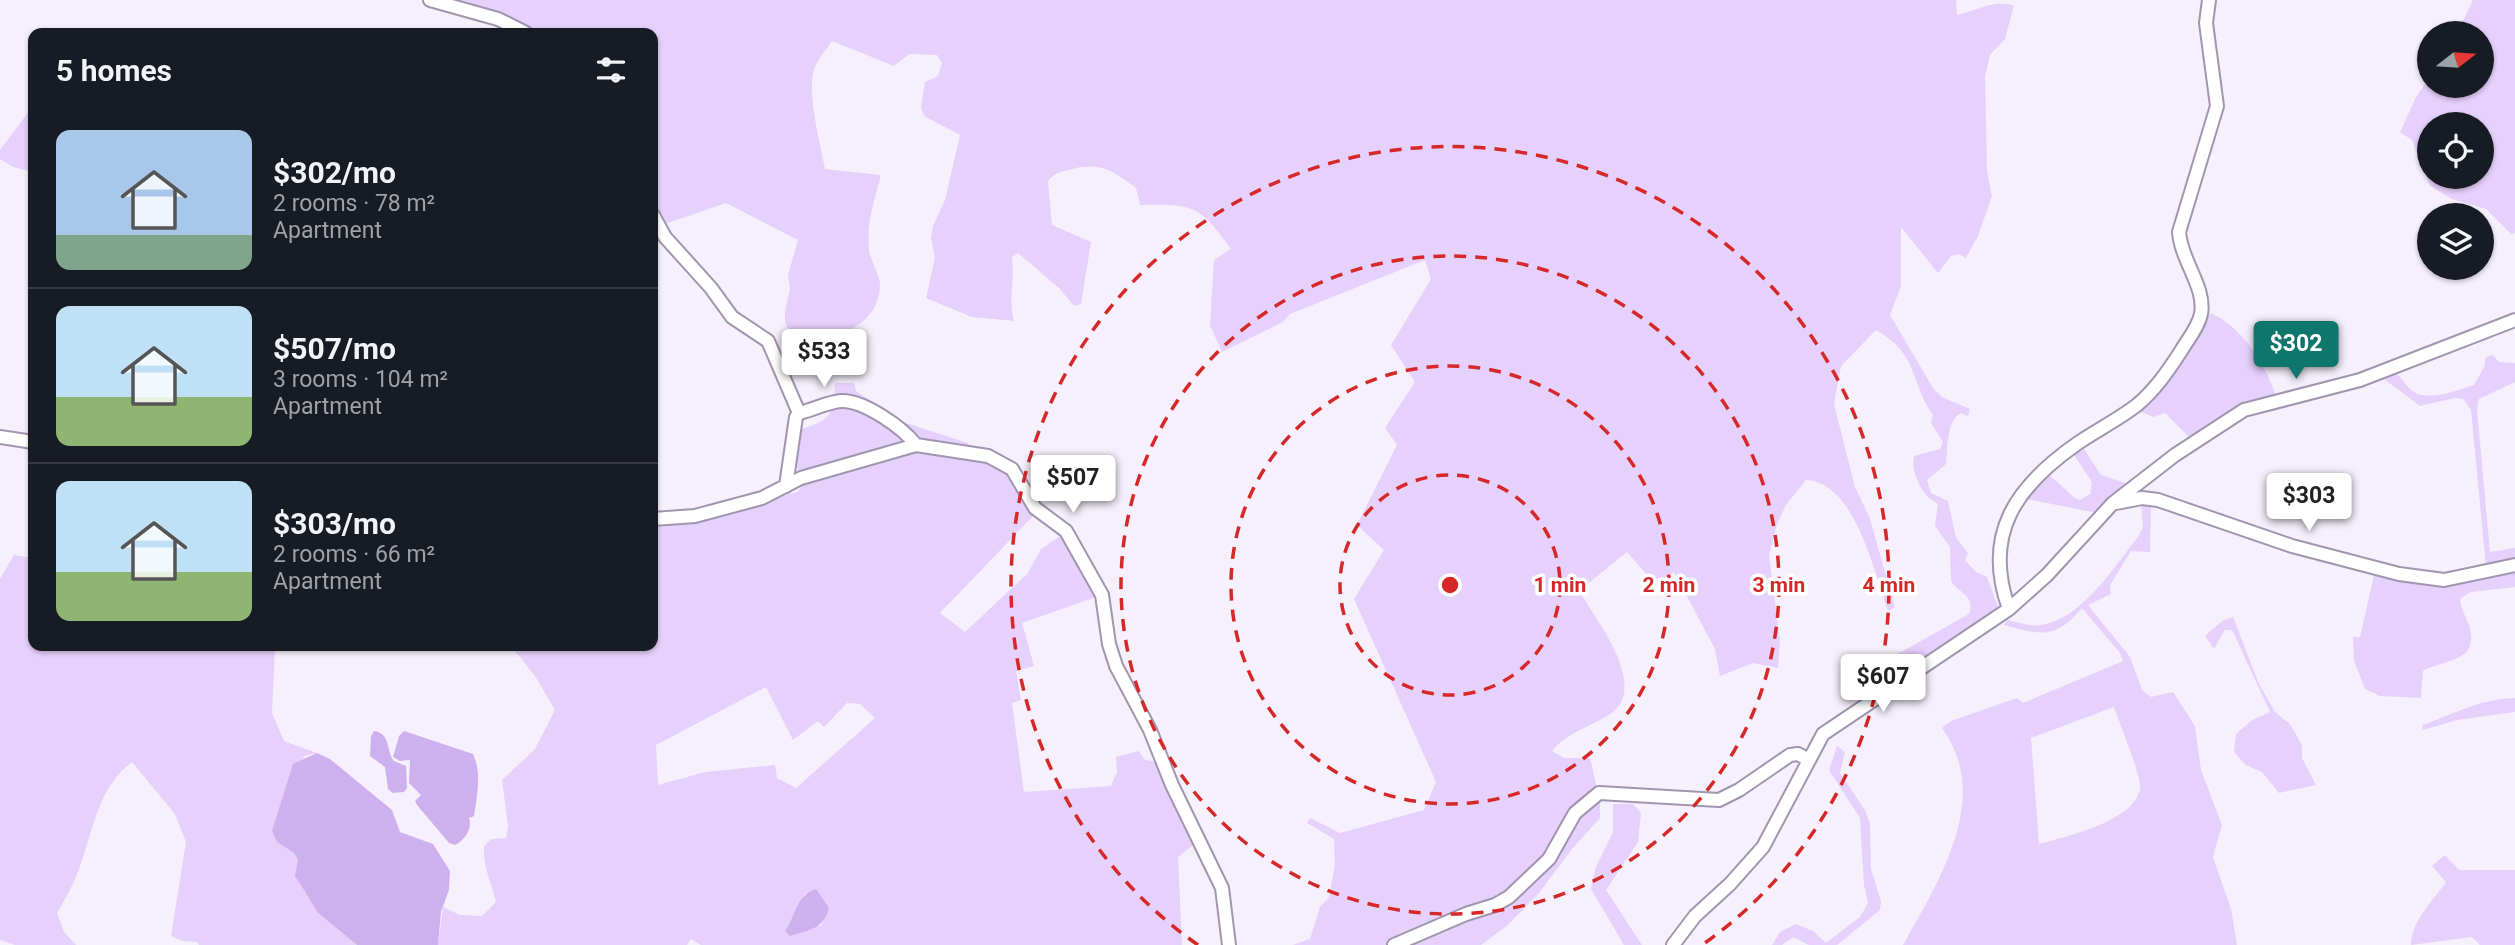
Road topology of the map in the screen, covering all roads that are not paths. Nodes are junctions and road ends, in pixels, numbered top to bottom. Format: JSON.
{"nodes":[{"id":1,"x":430,"y":0,"type":"edge"},
{"id":2,"x":2209,"y":0,"type":"edge"},
{"id":3,"x":514,"y":28,"type":"edge"},
{"id":4,"x":658,"y":224,"type":"edge"},
{"id":5,"x":2515,"y":320,"type":"edge"},
{"id":6,"x":799,"y":413,"type":"junction"},
{"id":7,"x":0,"y":437,"type":"edge"},
{"id":8,"x":28,"y":441,"type":"edge"},
{"id":9,"x":916,"y":445,"type":"junction"},
{"id":10,"x":790,"y":462,"type":"junction"},
{"id":11,"x":801,"y":478,"type":"junction"},
{"id":12,"x":786,"y":486,"type":"junction"},
{"id":13,"x":2113,"y":503,"type":"junction"},
{"id":14,"x":658,"y":519,"type":"edge"},
{"id":15,"x":2515,"y":565,"type":"edge"},
{"id":16,"x":2009,"y":610,"type":"junction"},
{"id":17,"x":1807,"y":760,"type":"junction"},
{"id":18,"x":1229,"y":945,"type":"edge"},
{"id":19,"x":1394,"y":945,"type":"edge"},
{"id":20,"x":1673,"y":945,"type":"edge"}],
"edges":[{"from":1,"to":3,"type":"street"},
{"from":2,"to":16,"type":"street"},
{"from":4,"to":6,"type":"street"},
{"from":5,"to":13,"type":"street"},
{"from":6,"to":9,"type":"street"},
{"from":6,"to":10,"type":"street"},
{"from":7,"to":8,"type":"street"},
{"from":9,"to":11,"type":"street"},
{"from":9,"to":18,"type":"street"},
{"from":10,"to":11,"type":"street"},
{"from":10,"to":12,"type":"street"},
{"from":11,"to":12,"type":"street"},
{"from":12,"to":14,"type":"street"},
{"from":13,"to":15,"type":"street"},
{"from":13,"to":16,"type":"street"},
{"from":16,"to":17,"type":"street"},
{"from":17,"to":19,"type":"street"},
{"from":17,"to":20,"type":"street"}]}
